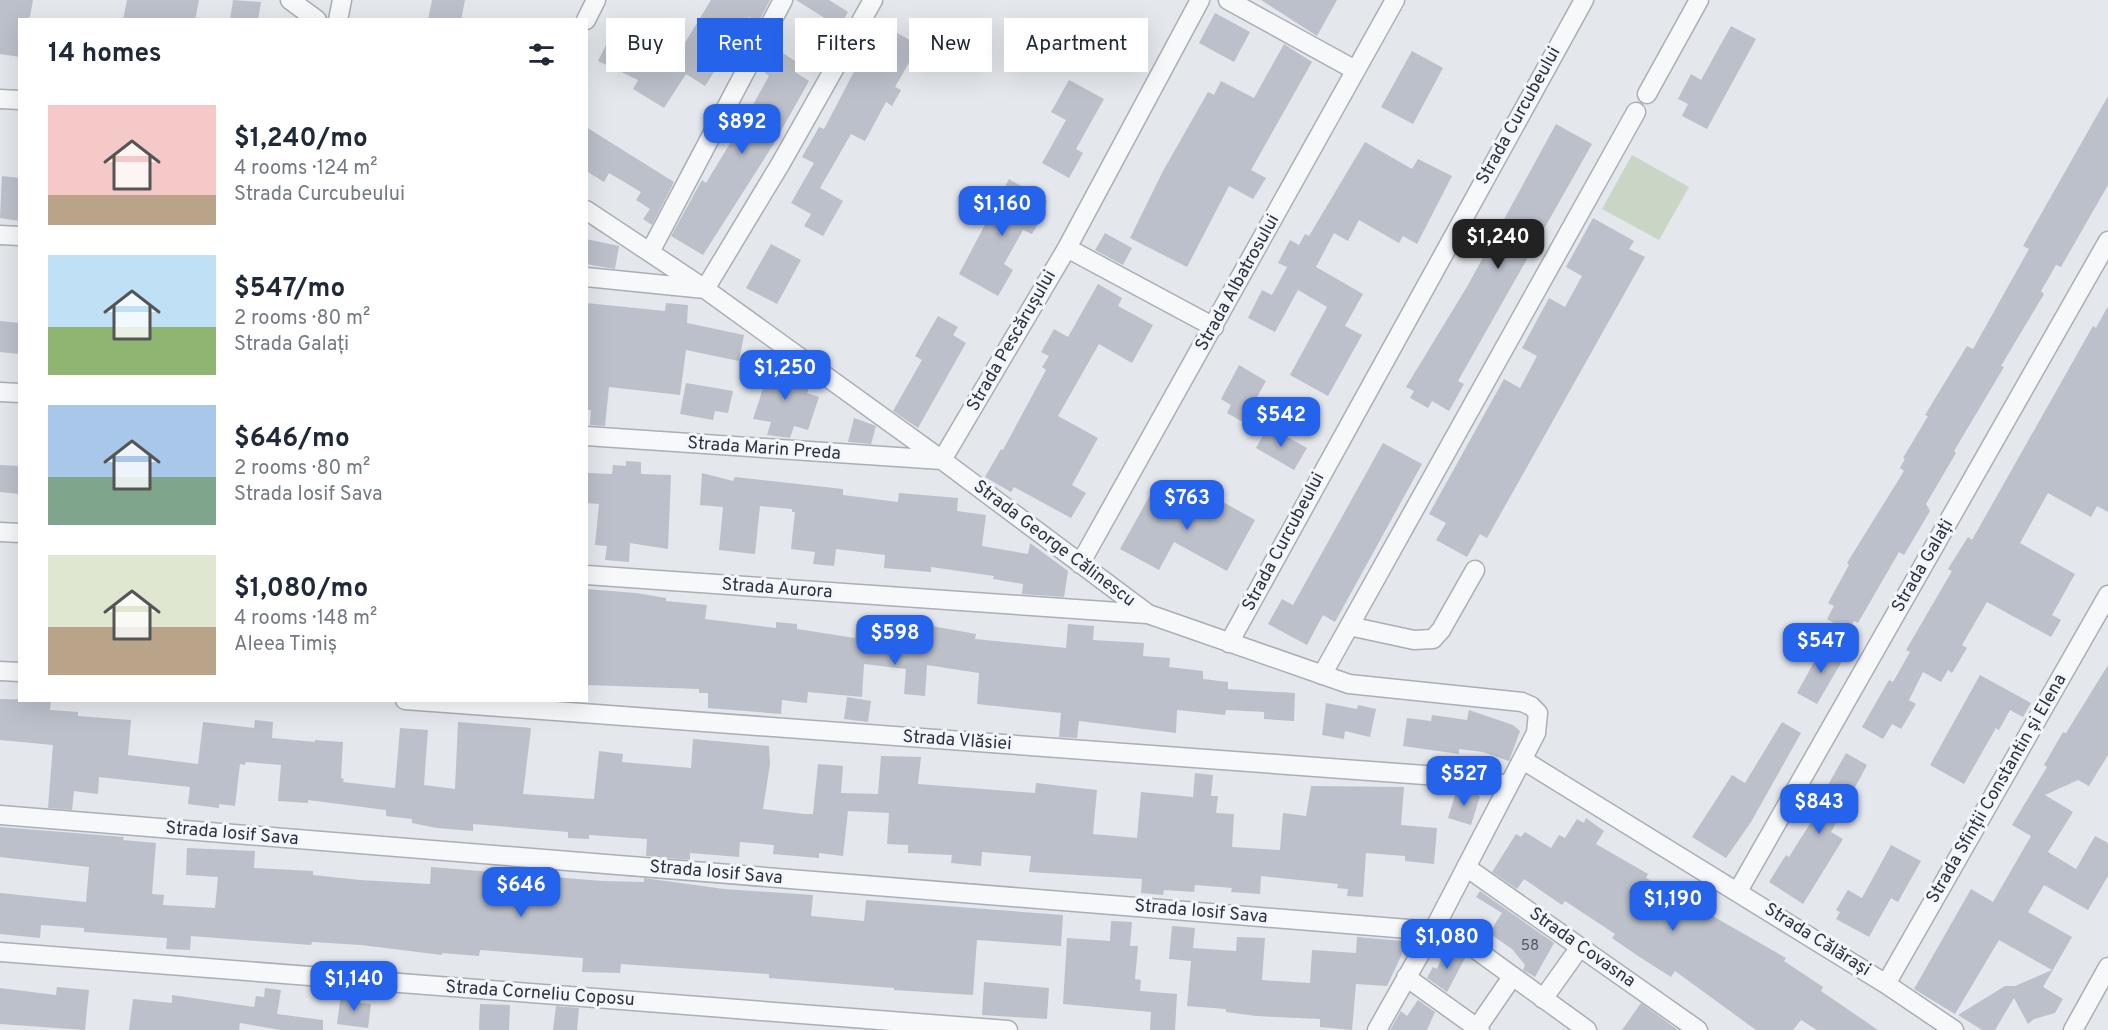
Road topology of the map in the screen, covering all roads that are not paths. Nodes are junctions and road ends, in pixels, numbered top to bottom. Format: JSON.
{"nodes":[{"id":1,"x":290,"y":0,"type":"edge"},
{"id":2,"x":342,"y":0,"type":"edge"},
{"id":3,"x":596,"y":0,"type":"edge"},
{"id":4,"x":873,"y":0,"type":"edge"},
{"id":5,"x":1200,"y":0,"type":"edge"},
{"id":6,"x":1228,"y":0,"type":"edge"},
{"id":7,"x":1395,"y":0,"type":"edge"},
{"id":8,"x":1584,"y":0,"type":"edge"},
{"id":9,"x":1699,"y":0,"type":"edge"},
{"id":10,"x":780,"y":7,"type":"edge"},
{"id":11,"x":314,"y":18,"type":"edge"},
{"id":12,"x":338,"y":18,"type":"edge"},
{"id":13,"x":587,"y":18,"type":"edge"},
{"id":14,"x":1355,"y":70,"type":"junction"},
{"id":15,"x":1647,"y":94,"type":"dead end"},
{"id":16,"x":0,"y":99,"type":"edge"},
{"id":17,"x":18,"y":100,"type":"edge"},
{"id":18,"x":1636,"y":112,"type":"dead end"},
{"id":19,"x":588,"y":211,"type":"edge"},
{"id":20,"x":0,"y":235,"type":"edge"},
{"id":21,"x":18,"y":236,"type":"edge"},
{"id":22,"x":2108,"y":241,"type":"edge"},
{"id":23,"x":1067,"y":248,"type":"junction"},
{"id":24,"x":650,"y":252,"type":"junction"},
{"id":25,"x":588,"y":277,"type":"edge"},
{"id":26,"x":705,"y":289,"type":"junction"},
{"id":27,"x":1214,"y":327,"type":"junction"},
{"id":28,"x":0,"y":392,"type":"edge"},
{"id":29,"x":18,"y":393,"type":"edge"},
{"id":30,"x":588,"y":436,"type":"edge"},
{"id":31,"x":942,"y":460,"type":"junction"},
{"id":32,"x":0,"y":532,"type":"edge"},
{"id":33,"x":18,"y":533,"type":"edge"},
{"id":34,"x":1080,"y":564,"type":"junction"},
{"id":35,"x":1474,"y":570,"type":"dead end"},
{"id":36,"x":588,"y":575,"type":"edge"},
{"id":37,"x":2108,"y":595,"type":"edge"},
{"id":38,"x":1148,"y":614,"type":"junction"},
{"id":39,"x":1349,"y":626,"type":"junction"},
{"id":40,"x":1229,"y":643,"type":"junction"},
{"id":41,"x":0,"y":671,"type":"edge"},
{"id":42,"x":18,"y":672,"type":"edge"},
{"id":43,"x":1322,"y":675,"type":"junction"},
{"id":44,"x":432,"y":702,"type":"edge"},
{"id":45,"x":1523,"y":760,"type":"junction"},
{"id":46,"x":1509,"y":785,"type":"junction"},
{"id":47,"x":0,"y":815,"type":"edge"},
{"id":48,"x":1466,"y":867,"type":"junction"},
{"id":49,"x":1738,"y":891,"type":"junction"},
{"id":50,"x":1435,"y":927,"type":"junction"},
{"id":51,"x":1580,"y":947,"type":"junction"},
{"id":52,"x":0,"y":951,"type":"edge"},
{"id":53,"x":2108,"y":967,"type":"edge"},
{"id":54,"x":1406,"y":977,"type":"junction"},
{"id":55,"x":1512,"y":977,"type":"junction"},
{"id":56,"x":1886,"y":984,"type":"junction"},
{"id":57,"x":1543,"y":999,"type":"junction"},
{"id":58,"x":1479,"y":1029,"type":"edge"},
{"id":59,"x":1008,"y":1030,"type":"edge"},
{"id":60,"x":1377,"y":1030,"type":"edge"},
{"id":61,"x":1587,"y":1030,"type":"edge"},
{"id":62,"x":1698,"y":1030,"type":"edge"},
{"id":63,"x":1954,"y":1030,"type":"edge"},
{"id":64,"x":2073,"y":1030,"type":"edge"}],
"edges":[{"from":1,"to":11,"type":"street"},
{"from":2,"to":12,"type":"street"},
{"from":3,"to":13,"type":"street"},
{"from":4,"to":26,"type":"street"},
{"from":5,"to":23,"type":"street","name":"Strada Pescărușului"},
{"from":6,"to":14,"type":"street"},
{"from":7,"to":14,"type":"street","name":"Strada Albatrosului"},
{"from":8,"to":40,"type":"street","name":"Strada Curcubeului"},
{"from":9,"to":15,"type":"street"},
{"from":10,"to":24,"type":"street"},
{"from":14,"to":27,"type":"street","name":"Strada Albatrosului"},
{"from":16,"to":17,"type":"street"},
{"from":18,"to":39,"type":"street"},
{"from":19,"to":24,"type":"street","name":"Strada George Călinescu"},
{"from":20,"to":21,"type":"street"},
{"from":22,"to":49,"type":"street","name":"Strada Galați"},
{"from":23,"to":27,"type":"street"},
{"from":23,"to":31,"type":"street","name":"Strada Pescărușului"},
{"from":24,"to":26,"type":"street","name":"Strada George Călinescu"},
{"from":25,"to":26,"type":"street"},
{"from":26,"to":31,"type":"street","name":"Strada George Călinescu"},
{"from":27,"to":34,"type":"street","name":"Strada Albatrosului"},
{"from":28,"to":29,"type":"street"},
{"from":30,"to":31,"type":"street","name":"Strada Marin Preda"},
{"from":31,"to":34,"type":"street","name":"Strada George Călinescu"},
{"from":32,"to":33,"type":"street"},
{"from":34,"to":38,"type":"street","name":"Strada George Călinescu"},
{"from":35,"to":39,"type":"street"},
{"from":36,"to":38,"type":"street","name":"Strada Aurora"},
{"from":37,"to":56,"type":"street","name":"Strada Sfinții Constantin și Elena"},
{"from":38,"to":40,"type":"street","name":"Strada George Călinescu"},
{"from":39,"to":43,"type":"street"},
{"from":40,"to":43,"type":"street","name":"Strada George Călinescu"},
{"from":41,"to":42,"type":"street"},
{"from":43,"to":45,"type":"street","name":"Strada George Călinescu"},
{"from":44,"to":46,"type":"street","name":"Strada Vlăsiei"},
{"from":45,"to":46,"type":"street"},
{"from":45,"to":49,"type":"street","name":"Strada Călărași"},
{"from":46,"to":48,"type":"street"},
{"from":47,"to":50,"type":"street","name":"Strada Iosif Sava"},
{"from":48,"to":50,"type":"street"},
{"from":48,"to":51,"type":"street","name":"Strada Covasna"},
{"from":49,"to":56,"type":"street","name":"Strada Călărași"},
{"from":50,"to":54,"type":"street"},
{"from":50,"to":55,"type":"street"},
{"from":51,"to":57,"type":"street"},
{"from":51,"to":62,"type":"street","name":"Strada Covasna"},
{"from":52,"to":59,"type":"street","name":"Strada Corneliu Coposu"},
{"from":53,"to":64,"type":"street"},
{"from":54,"to":58,"type":"street"},
{"from":54,"to":60,"type":"street"},
{"from":55,"to":57,"type":"street"},
{"from":55,"to":58,"type":"street"},
{"from":56,"to":63,"type":"street","name":"Strada Călărași"},
{"from":57,"to":61,"type":"street"}]}
